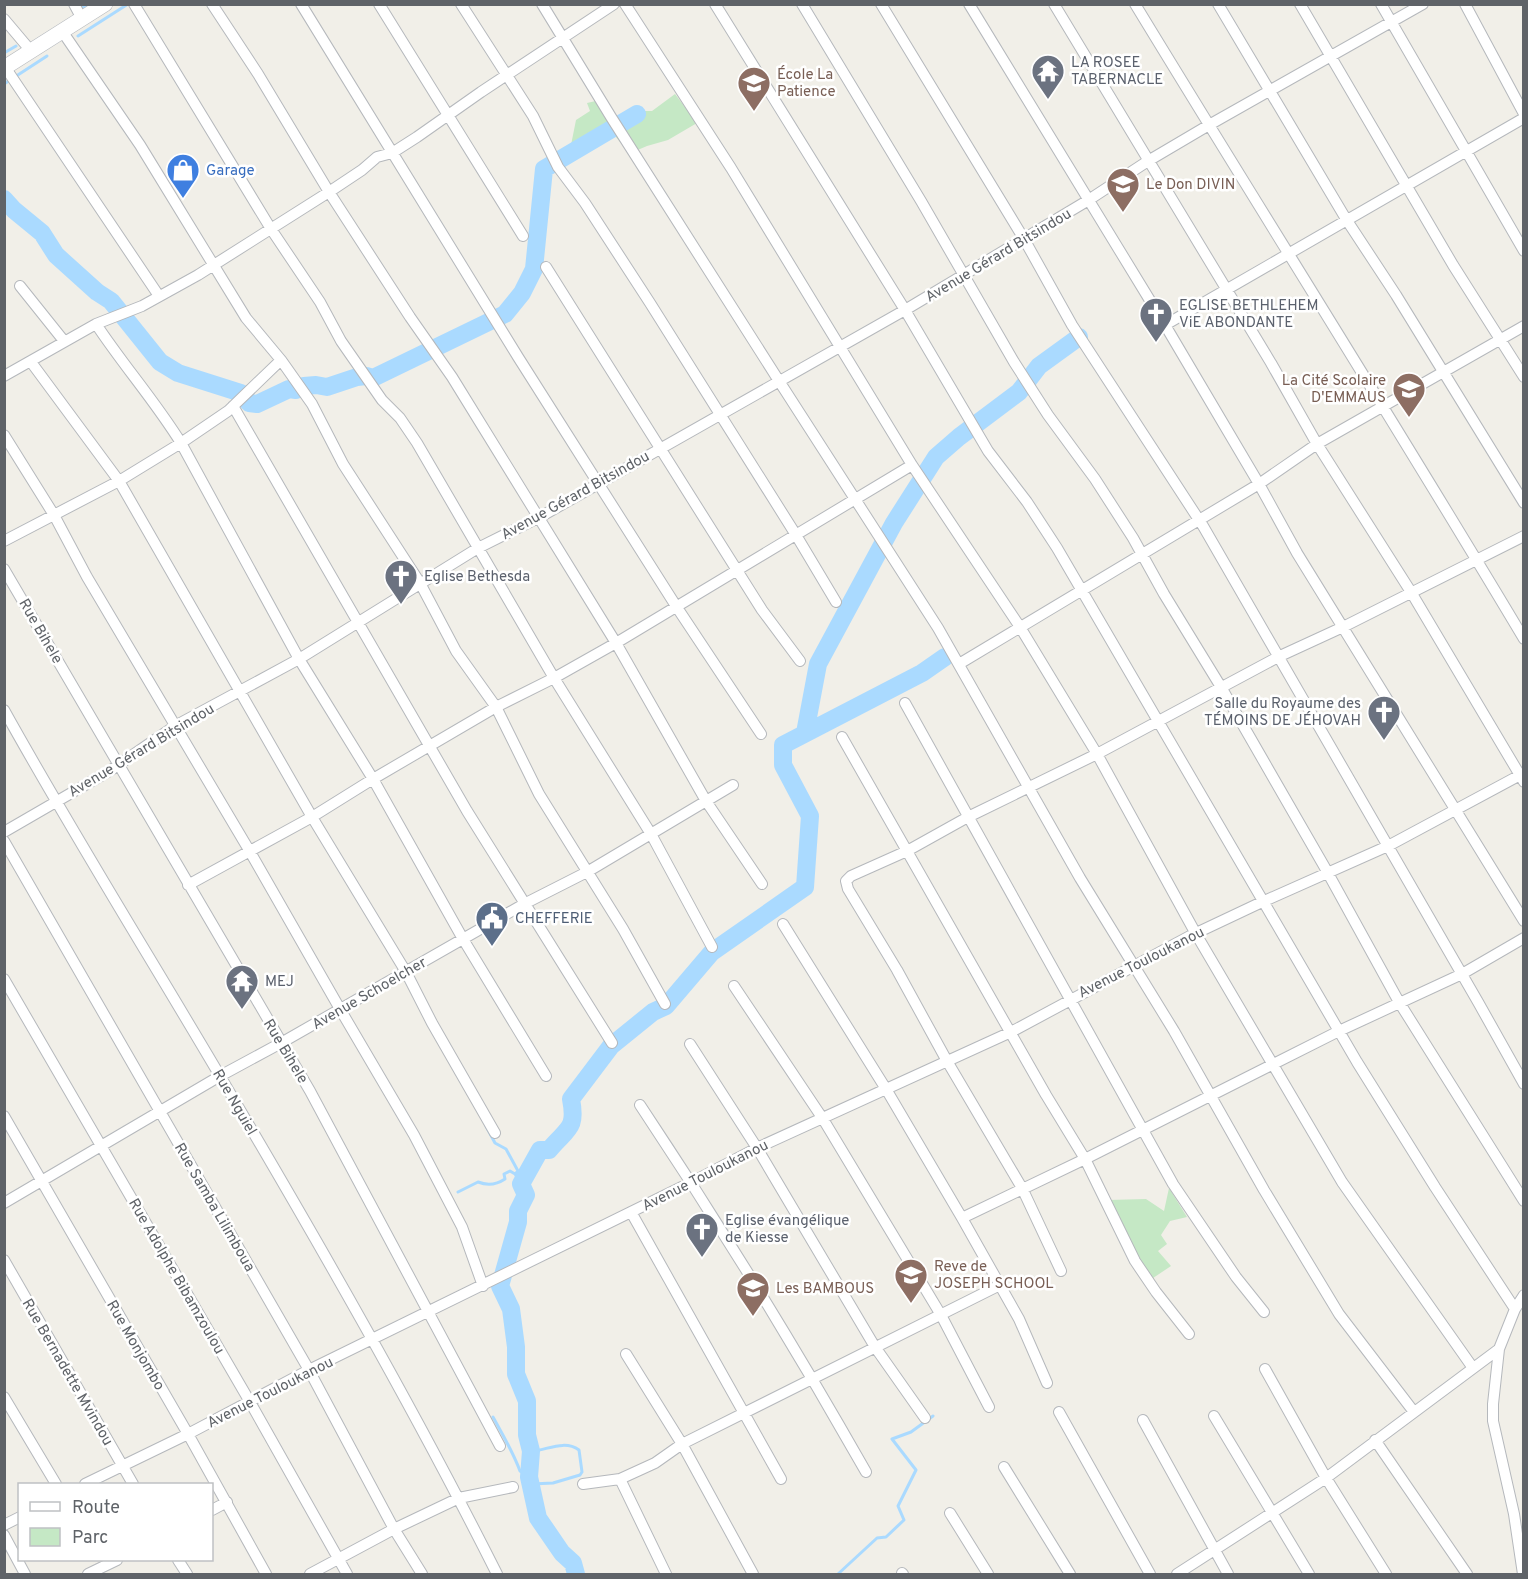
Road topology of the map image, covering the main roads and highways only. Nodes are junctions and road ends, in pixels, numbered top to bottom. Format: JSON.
{"nodes":[{"id":1,"x":105,"y":4,"type":"edge"},
{"id":2,"x":5,"y":68,"type":"edge"}],
"edges":[{"from":1,"to":2,"type":"main road"}]}
